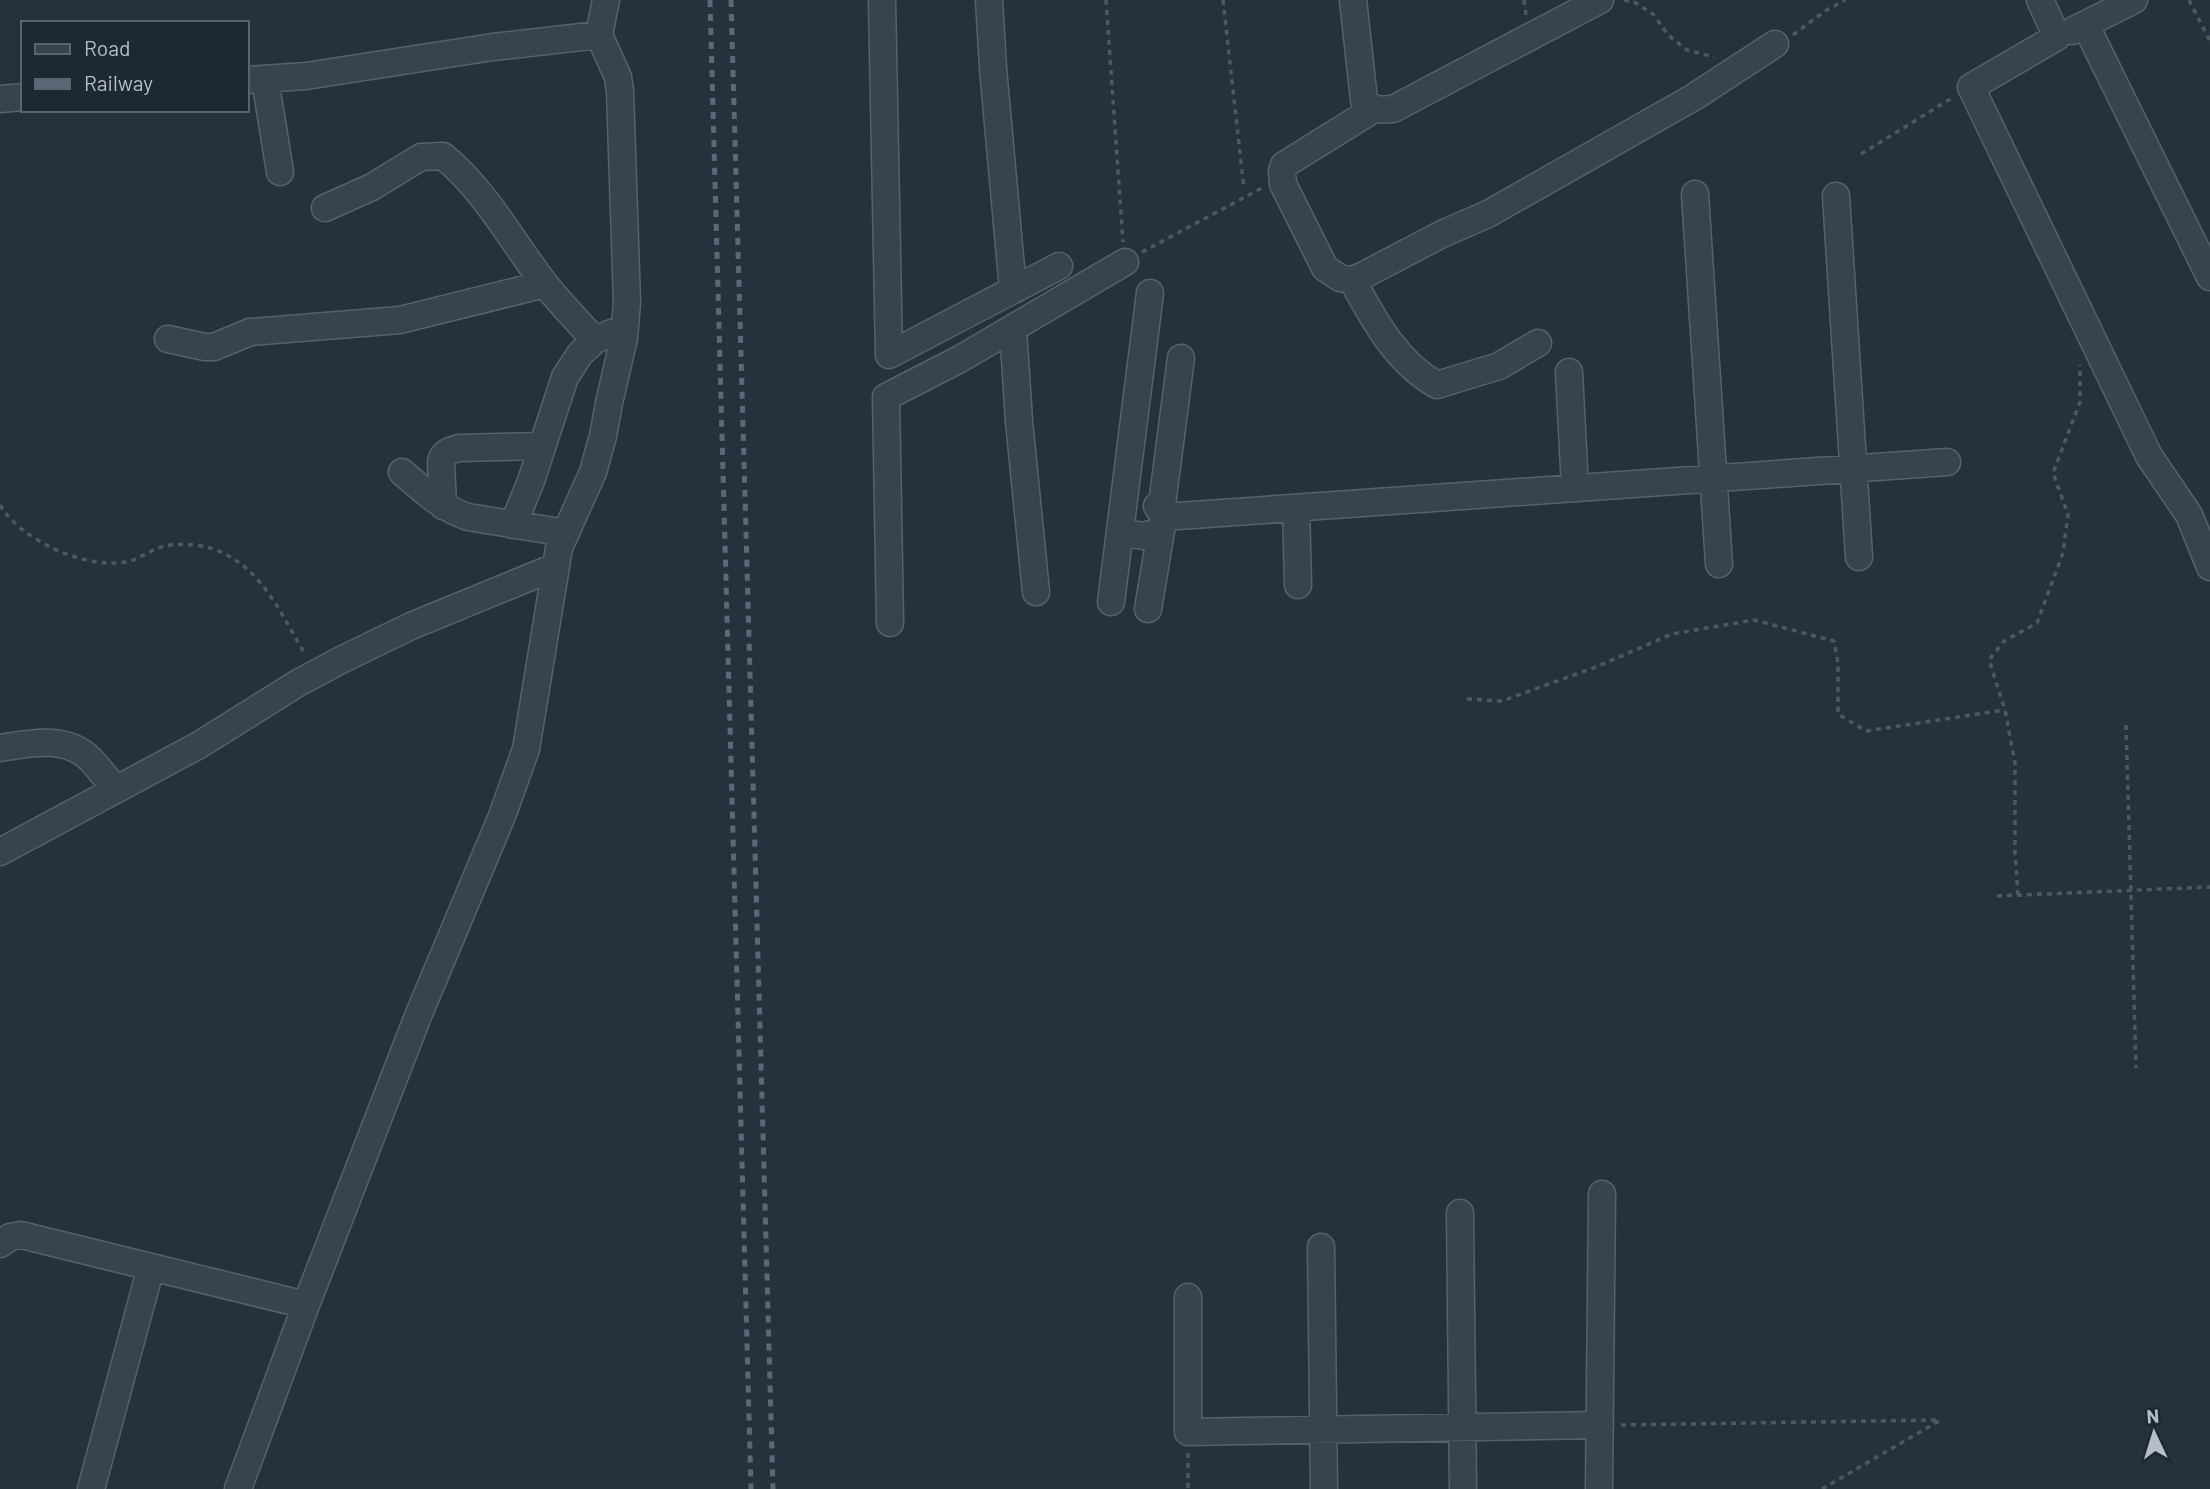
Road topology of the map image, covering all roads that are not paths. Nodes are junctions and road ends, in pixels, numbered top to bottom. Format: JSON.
{"nodes":[{"id":1,"x":606,"y":0,"type":"edge"},
{"id":2,"x":882,"y":0,"type":"edge"},
{"id":3,"x":989,"y":0,"type":"edge"},
{"id":4,"x":1353,"y":0,"type":"edge"},
{"id":5,"x":1600,"y":0,"type":"edge"},
{"id":6,"x":2040,"y":0,"type":"edge"},
{"id":7,"x":2134,"y":0,"type":"edge"},
{"id":8,"x":2086,"y":26,"type":"junction"},
{"id":9,"x":599,"y":35,"type":"junction"},
{"id":10,"x":2057,"y":37,"type":"junction"},
{"id":11,"x":1775,"y":44,"type":"road end"},
{"id":12,"x":256,"y":79,"type":"edge"},
{"id":13,"x":21,"y":97,"type":"edge"},
{"id":14,"x":0,"y":99,"type":"edge"},
{"id":15,"x":1374,"y":109,"type":"junction"},
{"id":16,"x":280,"y":172,"type":"dead end"},
{"id":17,"x":1695,"y":194,"type":"dead end"},
{"id":18,"x":1836,"y":196,"type":"dead end"},
{"id":19,"x":325,"y":208,"type":"dead end"},
{"id":20,"x":1125,"y":262,"type":"road end"},
{"id":21,"x":1059,"y":265,"type":"dead end"},
{"id":22,"x":2210,"y":277,"type":"edge"},
{"id":23,"x":1352,"y":280,"type":"junction"},
{"id":24,"x":545,"y":284,"type":"junction"},
{"id":25,"x":1013,"y":290,"type":"junction"},
{"id":26,"x":1150,"y":293,"type":"dead end"},
{"id":27,"x":625,"y":326,"type":"junction"},
{"id":28,"x":1013,"y":330,"type":"junction"},
{"id":29,"x":169,"y":339,"type":"dead end"},
{"id":30,"x":595,"y":341,"type":"junction"},
{"id":31,"x":1538,"y":343,"type":"dead end"},
{"id":32,"x":1181,"y":358,"type":"dead end"},
{"id":33,"x":1569,"y":372,"type":"dead end"},
{"id":34,"x":542,"y":446,"type":"junction"},
{"id":35,"x":1947,"y":462,"type":"dead end"},
{"id":36,"x":1855,"y":468,"type":"junction"},
{"id":37,"x":402,"y":472,"type":"dead end"},
{"id":38,"x":1715,"y":478,"type":"junction"},
{"id":39,"x":1575,"y":488,"type":"junction"},
{"id":40,"x":1124,"y":497,"type":"junction"},
{"id":41,"x":443,"y":506,"type":"junction"},
{"id":42,"x":1296,"y":508,"type":"junction"},
{"id":43,"x":1162,"y":520,"type":"junction"},
{"id":44,"x":513,"y":525,"type":"junction"},
{"id":45,"x":1120,"y":532,"type":"junction"},
{"id":46,"x":566,"y":533,"type":"junction"},
{"id":47,"x":1859,"y":557,"type":"dead end"},
{"id":48,"x":1719,"y":564,"type":"dead end"},
{"id":49,"x":555,"y":567,"type":"junction"},
{"id":50,"x":2210,"y":567,"type":"edge"},
{"id":51,"x":1298,"y":585,"type":"dead end"},
{"id":52,"x":1036,"y":592,"type":"dead end"},
{"id":53,"x":1111,"y":602,"type":"dead end"},
{"id":54,"x":1148,"y":608,"type":"dead end"},
{"id":55,"x":890,"y":623,"type":"dead end"},
{"id":56,"x":0,"y":748,"type":"edge"},
{"id":57,"x":115,"y":789,"type":"junction"},
{"id":58,"x":0,"y":852,"type":"edge"},
{"id":59,"x":1602,"y":1194,"type":"dead end"},
{"id":60,"x":1461,"y":1213,"type":"dead end"},
{"id":61,"x":0,"y":1244,"type":"edge"},
{"id":62,"x":1321,"y":1247,"type":"dead end"},
{"id":63,"x":151,"y":1267,"type":"junction"},
{"id":64,"x":1188,"y":1297,"type":"dead end"},
{"id":65,"x":306,"y":1305,"type":"junction"},
{"id":66,"x":1600,"y":1425,"type":"junction"},
{"id":67,"x":1463,"y":1428,"type":"junction"},
{"id":68,"x":1323,"y":1431,"type":"junction"},
{"id":69,"x":91,"y":1489,"type":"edge"},
{"id":70,"x":238,"y":1489,"type":"edge"},
{"id":71,"x":1324,"y":1489,"type":"edge"},
{"id":72,"x":1463,"y":1489,"type":"edge"},
{"id":73,"x":1599,"y":1489,"type":"edge"}],
"edges":[{"from":1,"to":9,"type":"street"},
{"from":2,"to":25,"type":"street"},
{"from":3,"to":25,"type":"street"},
{"from":4,"to":15,"type":"street"},
{"from":5,"to":15,"type":"street"},
{"from":6,"to":10,"type":"street"},
{"from":7,"to":8,"type":"street"},
{"from":8,"to":10,"type":"street"},
{"from":8,"to":22,"type":"street"},
{"from":9,"to":12,"type":"street"},
{"from":9,"to":27,"type":"street"},
{"from":10,"to":50,"type":"street"},
{"from":11,"to":23,"type":"street"},
{"from":12,"to":16,"type":"street"},
{"from":13,"to":14,"type":"street"},
{"from":15,"to":23,"type":"street"},
{"from":17,"to":38,"type":"street"},
{"from":18,"to":36,"type":"street"},
{"from":19,"to":24,"type":"street"},
{"from":20,"to":28,"type":"street"},
{"from":21,"to":25,"type":"street"},
{"from":23,"to":31,"type":"street"},
{"from":24,"to":29,"type":"street"},
{"from":24,"to":30,"type":"street"},
{"from":26,"to":40,"type":"street"},
{"from":27,"to":30,"type":"street"},
{"from":27,"to":46,"type":"street"},
{"from":28,"to":52,"type":"street"},
{"from":28,"to":55,"type":"street"},
{"from":30,"to":34,"type":"street"},
{"from":32,"to":43,"type":"street"},
{"from":33,"to":39,"type":"street"},
{"from":34,"to":41,"type":"street"},
{"from":34,"to":44,"type":"street"},
{"from":35,"to":36,"type":"street"},
{"from":36,"to":38,"type":"street"},
{"from":36,"to":47,"type":"street"},
{"from":37,"to":41,"type":"street"},
{"from":38,"to":39,"type":"street"},
{"from":38,"to":48,"type":"street"},
{"from":39,"to":42,"type":"street"},
{"from":40,"to":43,"type":"street"},
{"from":40,"to":45,"type":"street"},
{"from":41,"to":44,"type":"street"},
{"from":42,"to":43,"type":"street"},
{"from":42,"to":51,"type":"street"},
{"from":43,"to":45,"type":"street"},
{"from":43,"to":54,"type":"street"},
{"from":44,"to":46,"type":"street"},
{"from":45,"to":53,"type":"street"},
{"from":46,"to":49,"type":"street"},
{"from":49,"to":57,"type":"street"},
{"from":49,"to":65,"type":"street"},
{"from":56,"to":57,"type":"street"},
{"from":57,"to":58,"type":"street"},
{"from":59,"to":66,"type":"street"},
{"from":60,"to":67,"type":"street"},
{"from":61,"to":63,"type":"street"},
{"from":62,"to":68,"type":"street"},
{"from":63,"to":65,"type":"street"},
{"from":63,"to":69,"type":"street"},
{"from":64,"to":68,"type":"street"},
{"from":65,"to":70,"type":"street"},
{"from":66,"to":67,"type":"street"},
{"from":66,"to":73,"type":"street"},
{"from":67,"to":68,"type":"street"},
{"from":67,"to":72,"type":"street"},
{"from":68,"to":71,"type":"street"}]}
